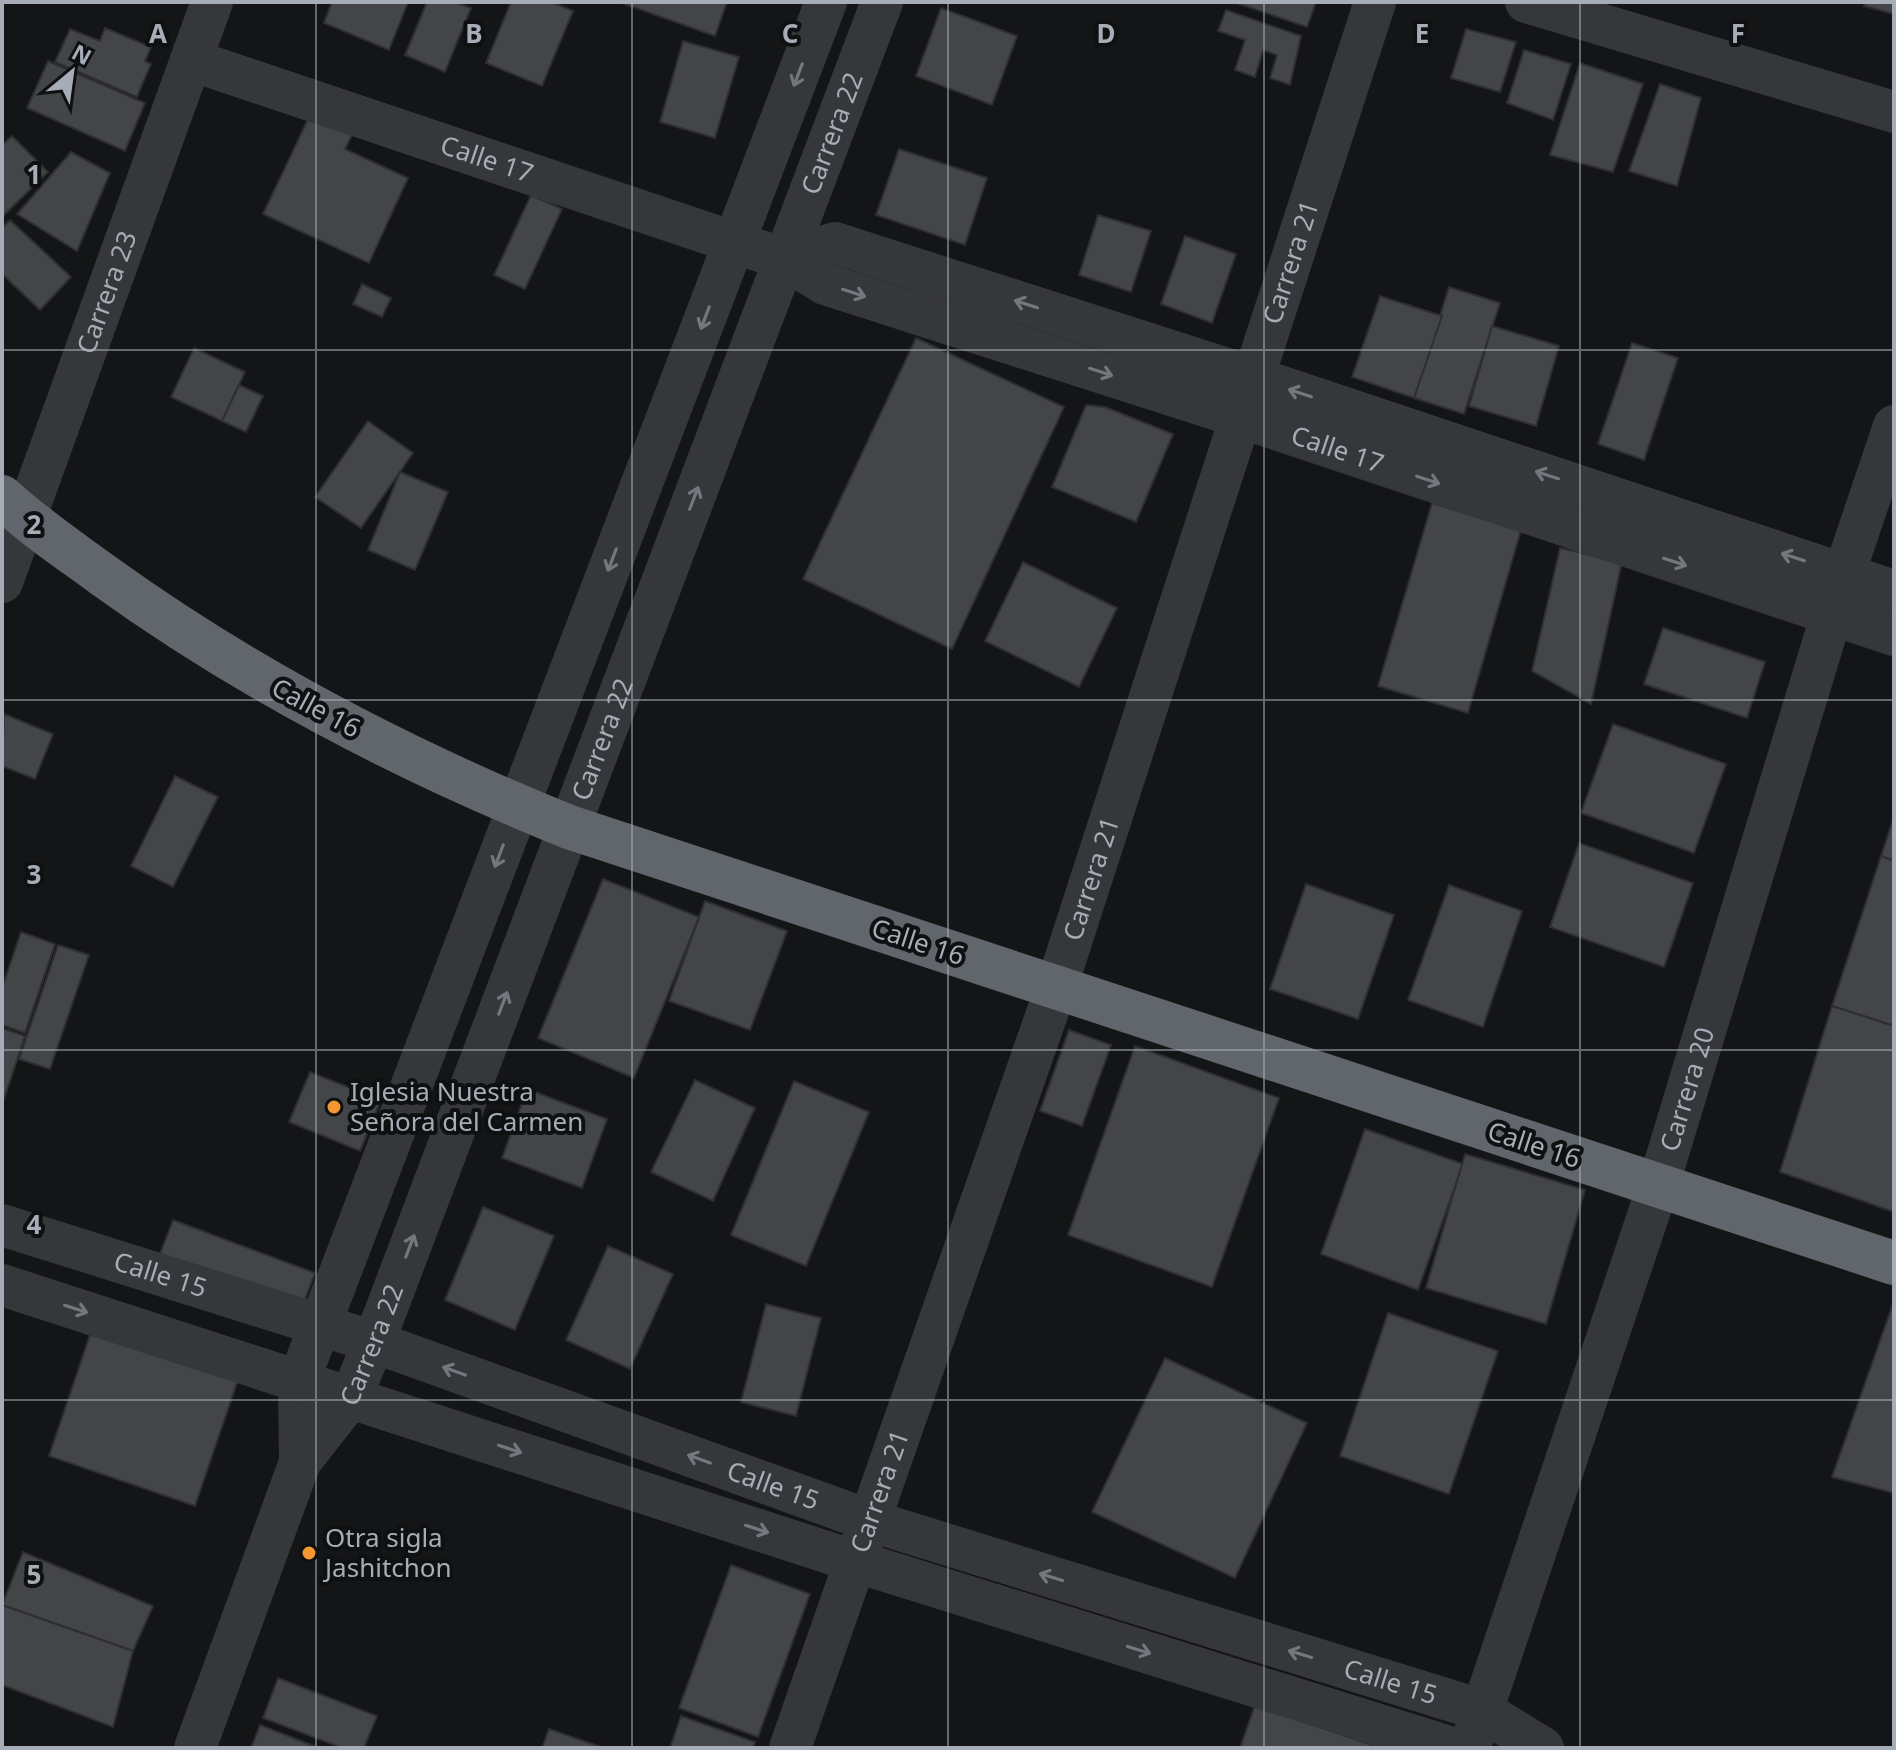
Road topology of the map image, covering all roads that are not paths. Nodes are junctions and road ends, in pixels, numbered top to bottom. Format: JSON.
{"nodes":[{"id":1,"x":212,"y":2,"type":"edge"},
{"id":2,"x":826,"y":2,"type":"edge"},
{"id":3,"x":882,"y":2,"type":"edge"},
{"id":4,"x":1375,"y":2,"type":"edge"},
{"id":5,"x":1526,"y":2,"type":"edge"},
{"id":6,"x":1633,"y":17,"type":"edge"},
{"id":7,"x":191,"y":60,"type":"junction"},
{"id":8,"x":1894,"y":112,"type":"edge"},
{"id":9,"x":734,"y":243,"type":"junction"},
{"id":10,"x":784,"y":259,"type":"junction"},
{"id":11,"x":1255,"y":378,"type":"junction"},
{"id":12,"x":1243,"y":418,"type":"junction"},
{"id":13,"x":1894,"y":426,"type":"edge"},
{"id":14,"x":14,"y":507,"type":"edge"},
{"id":15,"x":1844,"y":574,"type":"junction"},
{"id":16,"x":2,"y":582,"type":"edge"},
{"id":17,"x":1894,"y":591,"type":"edge"},
{"id":18,"x":1833,"y":615,"type":"junction"},
{"id":19,"x":1894,"y":635,"type":"edge"},
{"id":20,"x":518,"y":806,"type":"junction"},
{"id":21,"x":569,"y":827,"type":"junction"},
{"id":22,"x":1056,"y":988,"type":"junction"},
{"id":23,"x":1658,"y":1186,"type":"junction"},
{"id":24,"x":2,"y":1225,"type":"edge"},
{"id":25,"x":1894,"y":1263,"type":"edge"},
{"id":26,"x":2,"y":1285,"type":"edge"},
{"id":27,"x":321,"y":1326,"type":"junction"},
{"id":28,"x":374,"y":1342,"type":"junction"},
{"id":29,"x":299,"y":1380,"type":"junction"},
{"id":30,"x":351,"y":1397,"type":"junction"},
{"id":31,"x":300,"y":1462,"type":"junction"},
{"id":32,"x":871,"y":1521,"type":"junction"},
{"id":33,"x":854,"y":1561,"type":"junction"},
{"id":34,"x":1476,"y":1729,"type":"edge"},
{"id":35,"x":195,"y":1748,"type":"edge"},
{"id":36,"x":790,"y":1748,"type":"edge"},
{"id":37,"x":1453,"y":1748,"type":"edge"},
{"id":38,"x":1543,"y":1748,"type":"edge"}],
"edges":[{"from":1,"to":7,"type":"street","name":"Carrera 23"},
{"from":2,"to":9,"type":"street","name":"Carrera 22","one_way":true},
{"from":3,"to":10,"type":"street","name":"Carrera 22"},
{"from":4,"to":11,"type":"street","name":"Carrera 21"},
{"from":5,"to":6,"type":"street"},
{"from":6,"to":8,"type":"street"},
{"from":7,"to":9,"type":"street","name":"Calle 17"},
{"from":7,"to":14,"type":"street","name":"Carrera 23"},
{"from":9,"to":10,"type":"street","name":"Calle 17"},
{"from":9,"to":20,"type":"street","name":"Carrera 22","one_way":true},
{"from":11,"to":10,"type":"street","name":"Calle 17","one_way":true},
{"from":10,"to":12,"type":"street","name":"Calle 17","one_way":true},
{"from":21,"to":10,"type":"street","name":"Carrera 22","one_way":true},
{"from":11,"to":12,"type":"street","name":"Carrera 21"},
{"from":15,"to":11,"type":"street","name":"Calle 17","one_way":true},
{"from":12,"to":18,"type":"street","name":"Calle 17","one_way":true},
{"from":12,"to":22,"type":"street","name":"Carrera 21"},
{"from":13,"to":15,"type":"street","name":"Carrera 20"},
{"from":14,"to":16,"type":"street","name":"Carrera 23"},
{"from":14,"to":20,"type":"highway","name":"Calle 16"},
{"from":15,"to":17,"type":"street","name":"Calle 17"},
{"from":15,"to":18,"type":"street","name":"Carrera 20"},
{"from":18,"to":19,"type":"street","name":"Calle 17"},
{"from":18,"to":23,"type":"street","name":"Carrera 20"},
{"from":20,"to":21,"type":"highway","name":"Calle 16"},
{"from":20,"to":27,"type":"street","name":"Carrera 22","one_way":true},
{"from":21,"to":22,"type":"highway","name":"Calle 16"},
{"from":28,"to":21,"type":"street","name":"Carrera 22","one_way":true},
{"from":22,"to":23,"type":"highway","name":"Calle 16"},
{"from":22,"to":32,"type":"street","name":"Carrera 21"},
{"from":23,"to":25,"type":"highway","name":"Calle 16"},
{"from":23,"to":34,"type":"street","name":"Carrera 20"},
{"from":24,"to":27,"type":"street","name":"Calle 15"},
{"from":26,"to":29,"type":"street","name":"Calle 15","one_way":true},
{"from":27,"to":28,"type":"street","name":"Calle 15"},
{"from":27,"to":29,"type":"street","name":"Carrera 22"},
{"from":28,"to":30,"type":"street","name":"Carrera 22"},
{"from":32,"to":28,"type":"street","name":"Calle 15","one_way":true},
{"from":29,"to":30,"type":"street","name":"Calle 15"},
{"from":29,"to":31,"type":"street","name":"Carrera 22"},
{"from":30,"to":31,"type":"street","name":"Carrera 22"},
{"from":30,"to":33,"type":"street","name":"Calle 15","one_way":true},
{"from":31,"to":35,"type":"street","name":"Carrera 22"},
{"from":32,"to":33,"type":"street","name":"Carrera 21"},
{"from":34,"to":32,"type":"street","name":"Calle 15","one_way":true},
{"from":33,"to":36,"type":"street","name":"Carrera 21"},
{"from":33,"to":37,"type":"street","name":"Calle 15","one_way":true},
{"from":34,"to":38,"type":"street","name":"Calle 15"}]}
